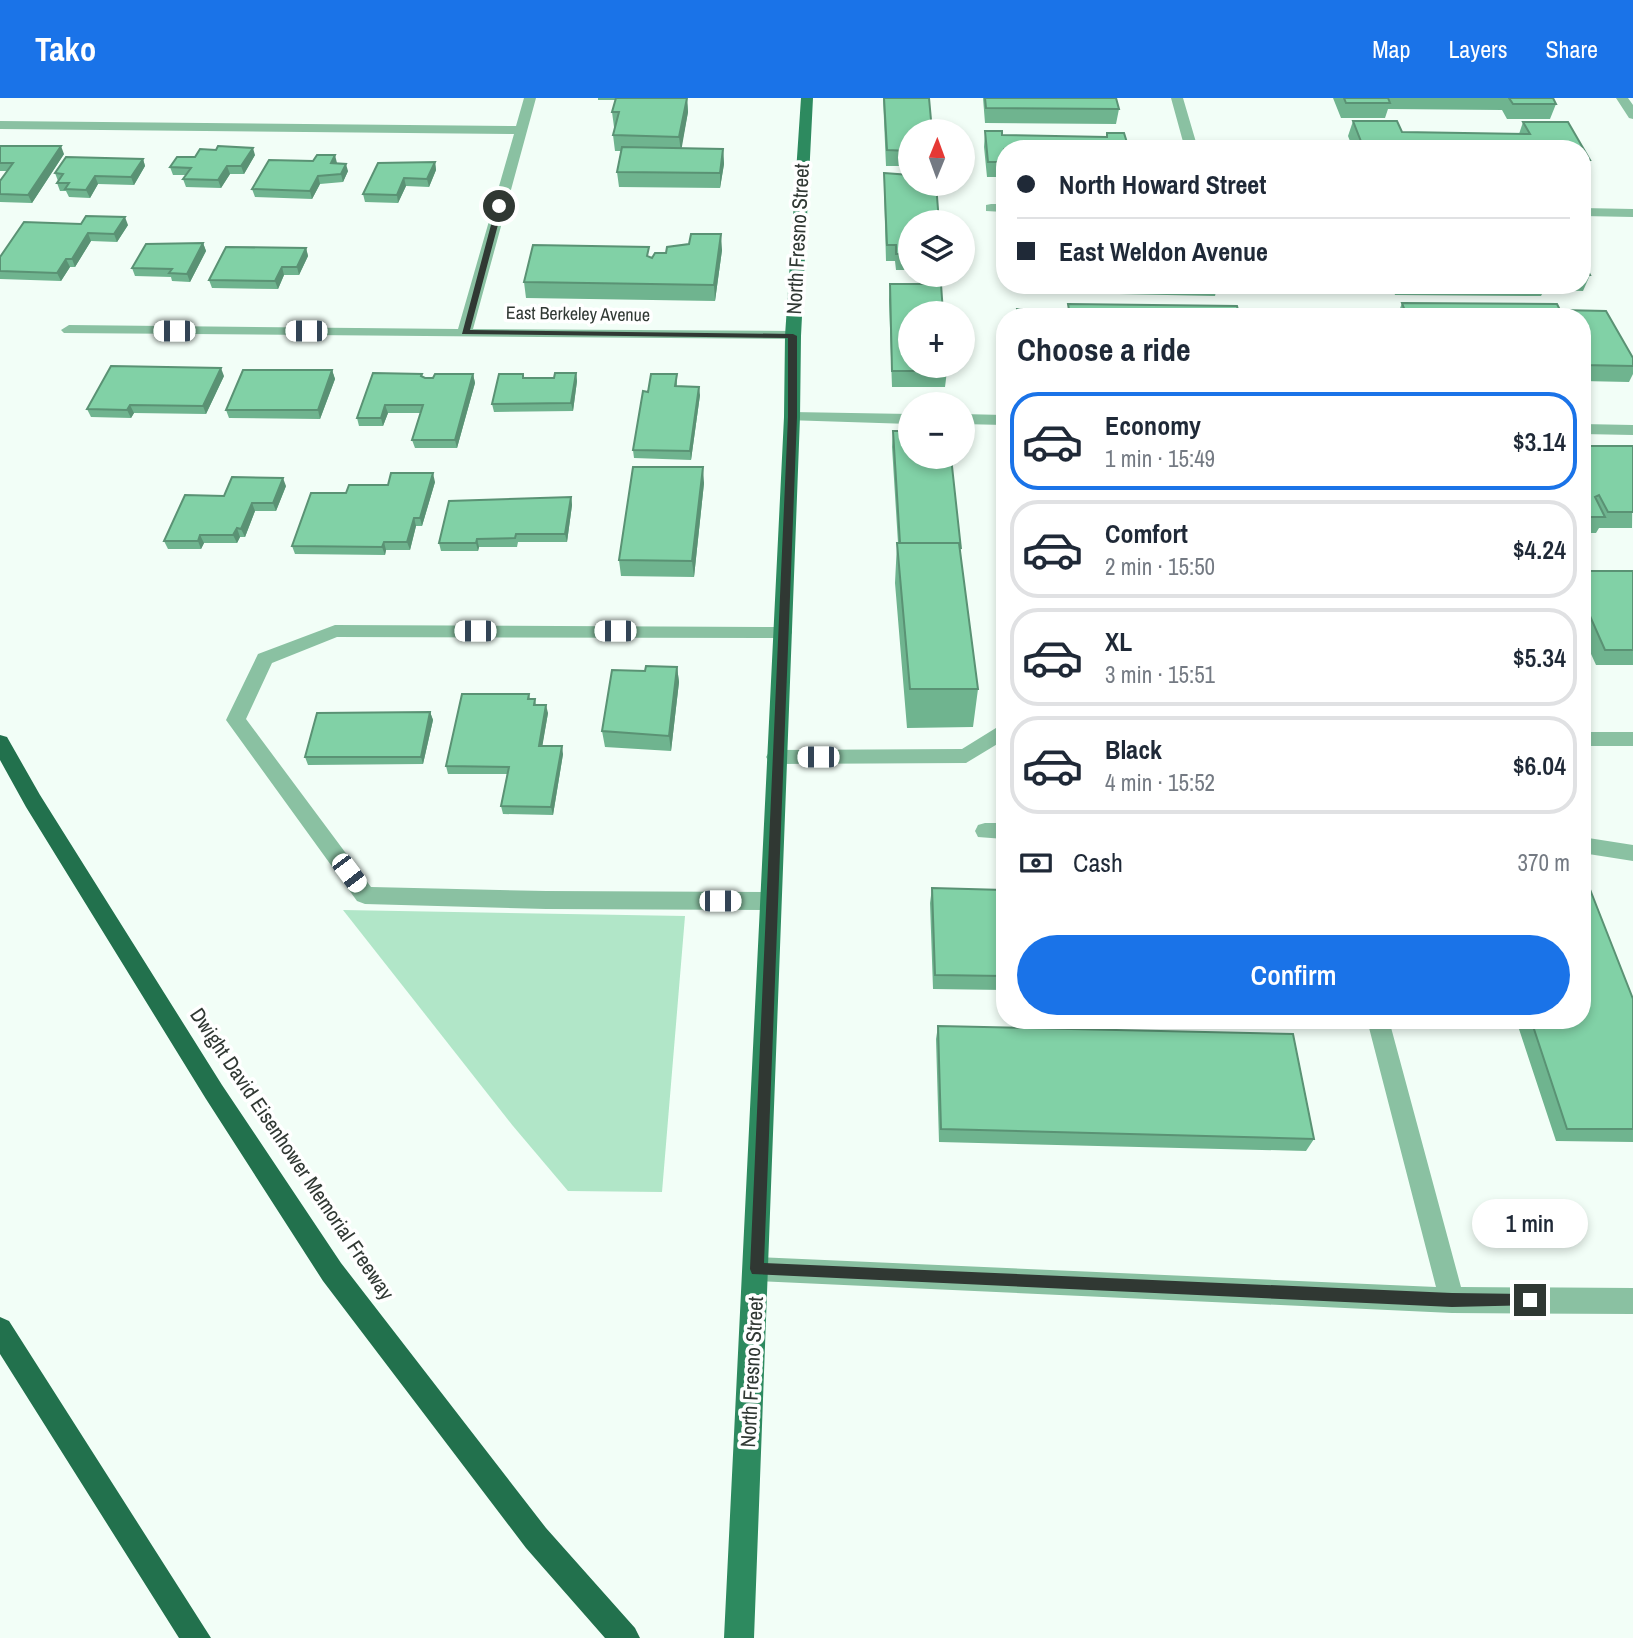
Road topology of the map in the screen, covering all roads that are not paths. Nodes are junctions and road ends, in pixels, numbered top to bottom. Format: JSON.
{"nodes":[{"id":1,"x":530,"y":98,"type":"edge"},
{"id":2,"x":807,"y":98,"type":"edge"},
{"id":3,"x":1177,"y":98,"type":"edge"},
{"id":4,"x":1622,"y":98,"type":"edge"},
{"id":5,"x":1633,"y":115,"type":"edge"},
{"id":6,"x":0,"y":125,"type":"edge"},
{"id":7,"x":520,"y":130,"type":"junction"},
{"id":8,"x":1189,"y":140,"type":"edge"},
{"id":9,"x":1591,"y":212,"type":"edge"},
{"id":10,"x":1633,"y":213,"type":"edge"},
{"id":11,"x":69,"y":330,"type":"dead end"},
{"id":12,"x":465,"y":332,"type":"junction"},
{"id":13,"x":793,"y":336,"type":"junction"},
{"id":14,"x":792,"y":417,"type":"junction"},
{"id":15,"x":898,"y":419,"type":"edge"},
{"id":16,"x":975,"y":419,"type":"edge"},
{"id":17,"x":996,"y":420,"type":"edge"},
{"id":18,"x":1591,"y":429,"type":"edge"},
{"id":19,"x":1633,"y":430,"type":"edge"},
{"id":20,"x":783,"y":632,"type":"junction"},
{"id":21,"x":996,"y":735,"type":"edge"},
{"id":22,"x":1591,"y":739,"type":"edge"},
{"id":23,"x":1633,"y":739,"type":"edge"},
{"id":24,"x":0,"y":741,"type":"edge"},
{"id":25,"x":776,"y":757,"type":"junction"},
{"id":26,"x":1591,"y":846,"type":"edge"},
{"id":27,"x":1633,"y":853,"type":"edge"},
{"id":28,"x":770,"y":901,"type":"junction"},
{"id":29,"x":1380,"y":1029,"type":"edge"},
{"id":30,"x":757,"y":1269,"type":"junction"},
{"id":31,"x":1452,"y":1300,"type":"junction"},
{"id":32,"x":1633,"y":1301,"type":"edge"},
{"id":33,"x":0,"y":1330,"type":"edge"},
{"id":34,"x":196,"y":1638,"type":"edge"},
{"id":35,"x":625,"y":1638,"type":"edge"},
{"id":36,"x":739,"y":1638,"type":"edge"}],
"edges":[{"from":1,"to":7,"type":"street"},
{"from":2,"to":13,"type":"main road","name":"North Fresno Street"},
{"from":3,"to":8,"type":"street"},
{"from":4,"to":5,"type":"street"},
{"from":6,"to":7,"type":"street"},
{"from":7,"to":12,"type":"street"},
{"from":9,"to":10,"type":"street"},
{"from":11,"to":12,"type":"street","name":"East Berkeley Avenue"},
{"from":12,"to":13,"type":"street","name":"East Berkeley Avenue"},
{"from":13,"to":14,"type":"main road","name":"North Fresno Street"},
{"from":14,"to":15,"type":"street"},
{"from":14,"to":20,"type":"main road","name":"North Fresno Street"},
{"from":16,"to":17,"type":"street"},
{"from":18,"to":19,"type":"street"},
{"from":20,"to":25,"type":"main road","name":"North Fresno Street"},
{"from":20,"to":28,"type":"street"},
{"from":21,"to":25,"type":"street"},
{"from":22,"to":23,"type":"street"},
{"from":24,"to":35,"type":"highway","name":"Dwight David Eisenhower Memorial Freeway"},
{"from":25,"to":28,"type":"main road","name":"North Fresno Street"},
{"from":26,"to":27,"type":"street"},
{"from":28,"to":30,"type":"main road","name":"North Fresno Street"},
{"from":29,"to":31,"type":"street"},
{"from":30,"to":31,"type":"street"},
{"from":30,"to":36,"type":"main road","name":"North Fresno Street"},
{"from":31,"to":32,"type":"street"},
{"from":33,"to":34,"type":"highway"}]}
